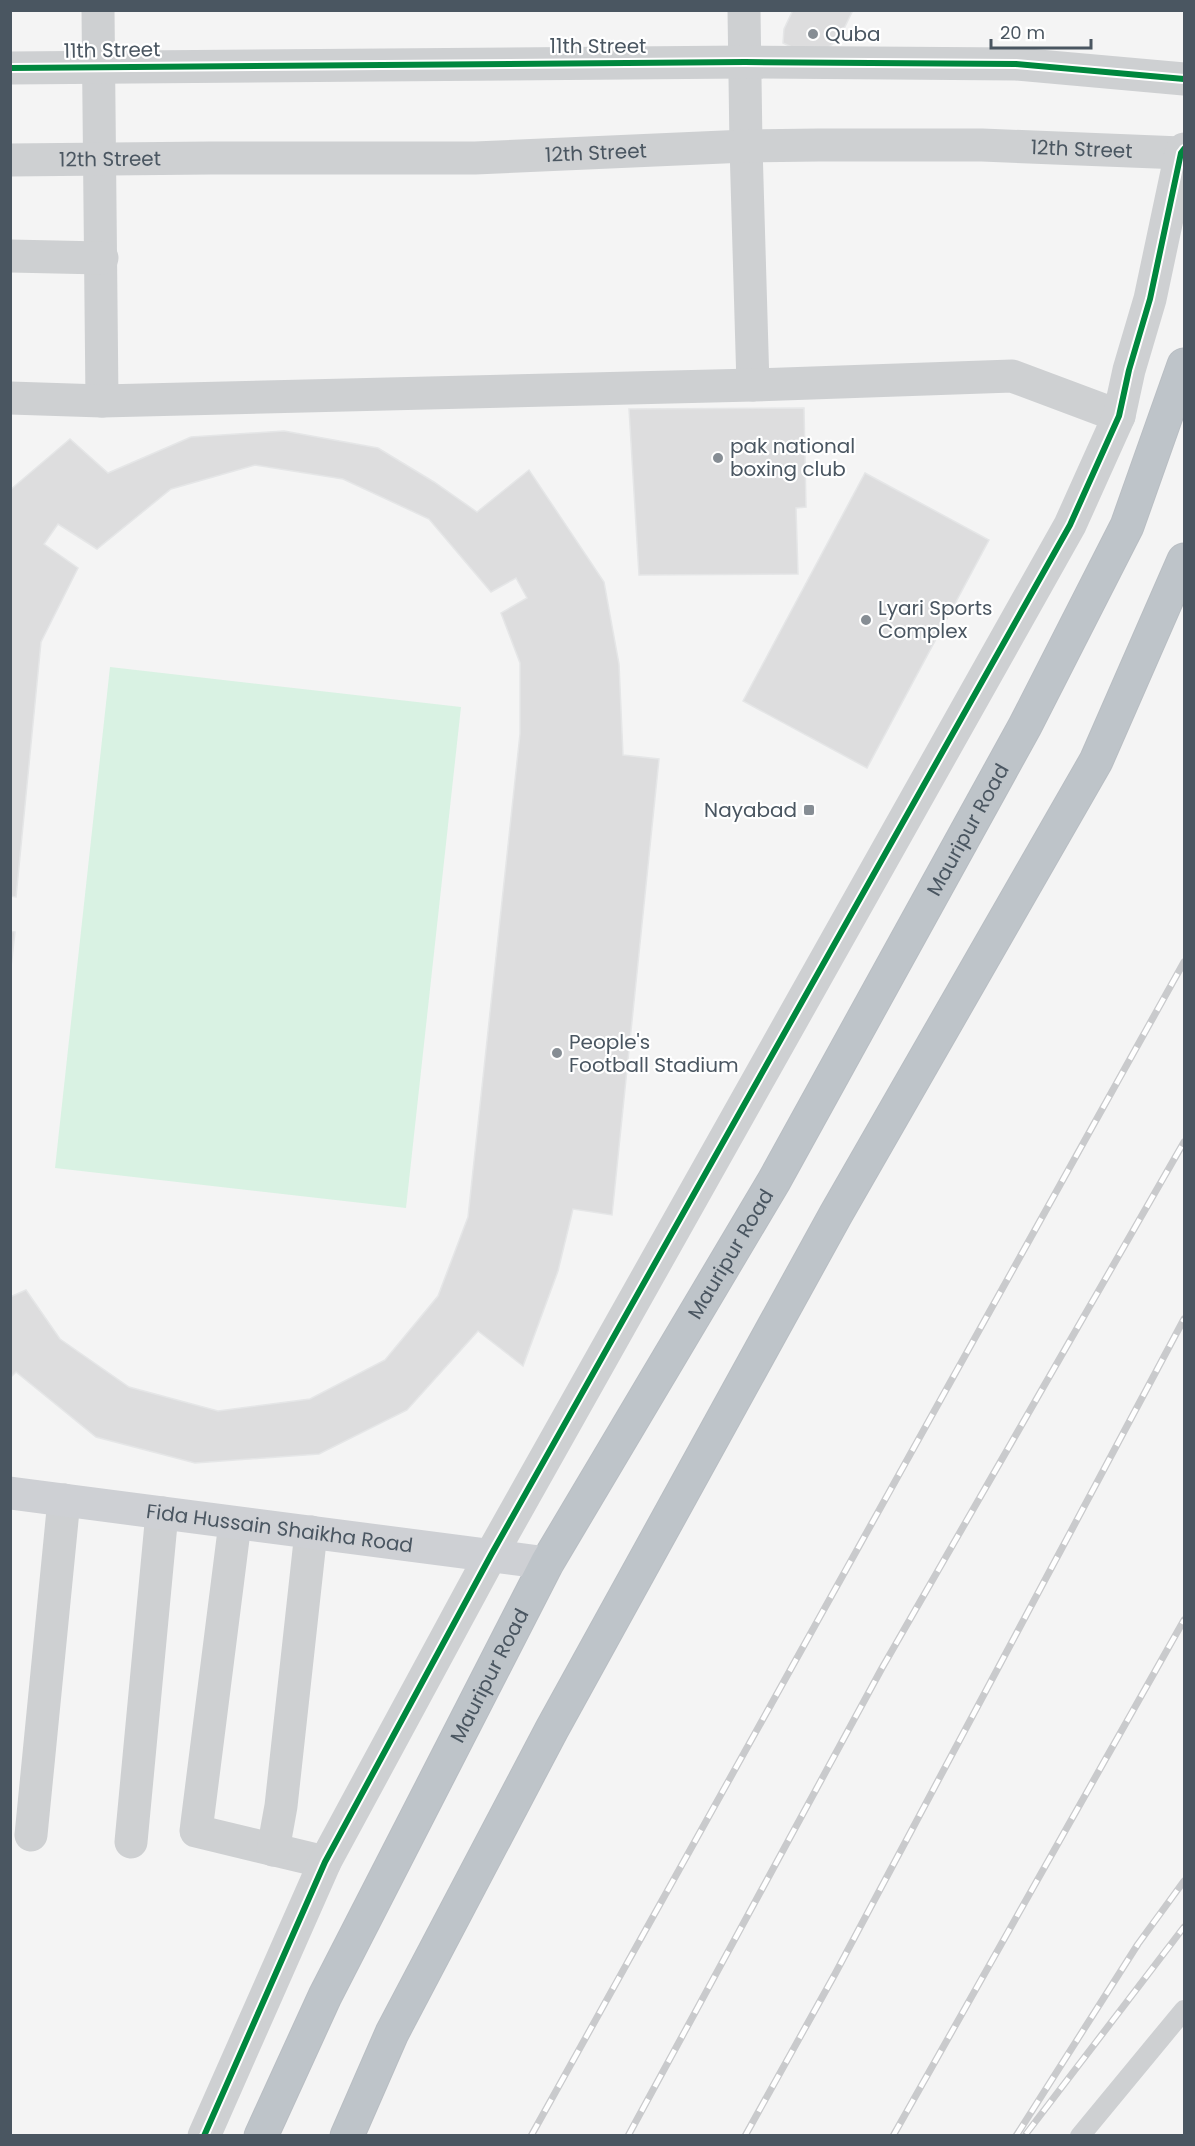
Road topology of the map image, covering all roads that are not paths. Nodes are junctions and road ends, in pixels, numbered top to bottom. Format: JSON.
{"nodes":[{"id":1,"x":98,"y":10,"type":"edge"},
{"id":2,"x":744,"y":10,"type":"edge"},
{"id":3,"x":745,"y":62,"type":"junction"},
{"id":4,"x":99,"y":67,"type":"junction"},
{"id":5,"x":10,"y":68,"type":"edge"},
{"id":6,"x":1185,"y":79,"type":"edge"},
{"id":7,"x":746,"y":146,"type":"junction"},
{"id":8,"x":1183,"y":151,"type":"edge"},
{"id":9,"x":100,"y":159,"type":"junction"},
{"id":10,"x":10,"y":160,"type":"edge"},
{"id":11,"x":10,"y":256,"type":"edge"},
{"id":12,"x":102,"y":258,"type":"junction"},
{"id":13,"x":1185,"y":365,"type":"edge"},
{"id":14,"x":753,"y":385,"type":"junction"},
{"id":15,"x":10,"y":398,"type":"edge"},
{"id":16,"x":102,"y":401,"type":"junction"},
{"id":17,"x":1119,"y":416,"type":"junction"},
{"id":18,"x":1185,"y":560,"type":"edge"},
{"id":19,"x":10,"y":1493,"type":"edge"},
{"id":20,"x":64,"y":1500,"type":"junction"},
{"id":21,"x":162,"y":1513,"type":"junction"},
{"id":22,"x":235,"y":1522,"type":"junction"},
{"id":23,"x":311,"y":1532,"type":"junction"},
{"id":24,"x":491,"y":1556,"type":"junction"},
{"id":25,"x":547,"y":1563,"type":"junction"},
{"id":26,"x":31,"y":1835,"type":"dead end"},
{"id":27,"x":131,"y":1842,"type":"dead end"},
{"id":28,"x":273,"y":1850,"type":"junction"},
{"id":29,"x":325,"y":1862,"type":"junction"},
{"id":30,"x":1185,"y":2010,"type":"edge"},
{"id":31,"x":204,"y":2136,"type":"edge"},
{"id":32,"x":261,"y":2136,"type":"edge"},
{"id":33,"x":347,"y":2136,"type":"edge"},
{"id":34,"x":1080,"y":2136,"type":"edge"}],
"edges":[{"from":1,"to":4,"type":"street"},
{"from":2,"to":3,"type":"street"},
{"from":3,"to":4,"type":"street","name":"11th Street"},
{"from":3,"to":6,"type":"street","name":"11th Street"},
{"from":3,"to":7,"type":"street"},
{"from":4,"to":5,"type":"street","name":"11th Street"},
{"from":4,"to":9,"type":"street"},
{"from":7,"to":8,"type":"street","name":"12th Street"},
{"from":7,"to":9,"type":"street","name":"12th Street"},
{"from":7,"to":14,"type":"street"},
{"from":8,"to":17,"type":"street"},
{"from":9,"to":10,"type":"street","name":"12th Street"},
{"from":9,"to":12,"type":"street"},
{"from":11,"to":12,"type":"street"},
{"from":12,"to":16,"type":"street"},
{"from":13,"to":25,"type":"highway","name":"Mauripur Road"},
{"from":14,"to":16,"type":"street"},
{"from":14,"to":17,"type":"street"},
{"from":15,"to":16,"type":"street"},
{"from":17,"to":24,"type":"street"},
{"from":18,"to":33,"type":"highway"},
{"from":19,"to":20,"type":"street","name":"Fida Hussain Shaikha Road"},
{"from":20,"to":21,"type":"street","name":"Fida Hussain Shaikha Road"},
{"from":20,"to":26,"type":"street"},
{"from":21,"to":22,"type":"street","name":"Fida Hussain Shaikha Road"},
{"from":21,"to":27,"type":"street"},
{"from":22,"to":23,"type":"street","name":"Fida Hussain Shaikha Road"},
{"from":22,"to":28,"type":"street"},
{"from":23,"to":24,"type":"street","name":"Fida Hussain Shaikha Road"},
{"from":23,"to":28,"type":"street"},
{"from":24,"to":25,"type":"street","name":"Fida Hussain Shaikha Road"},
{"from":24,"to":29,"type":"street"},
{"from":25,"to":32,"type":"highway","name":"Mauripur Road"},
{"from":28,"to":29,"type":"street"},
{"from":29,"to":31,"type":"street"},
{"from":30,"to":34,"type":"lane"}]}
